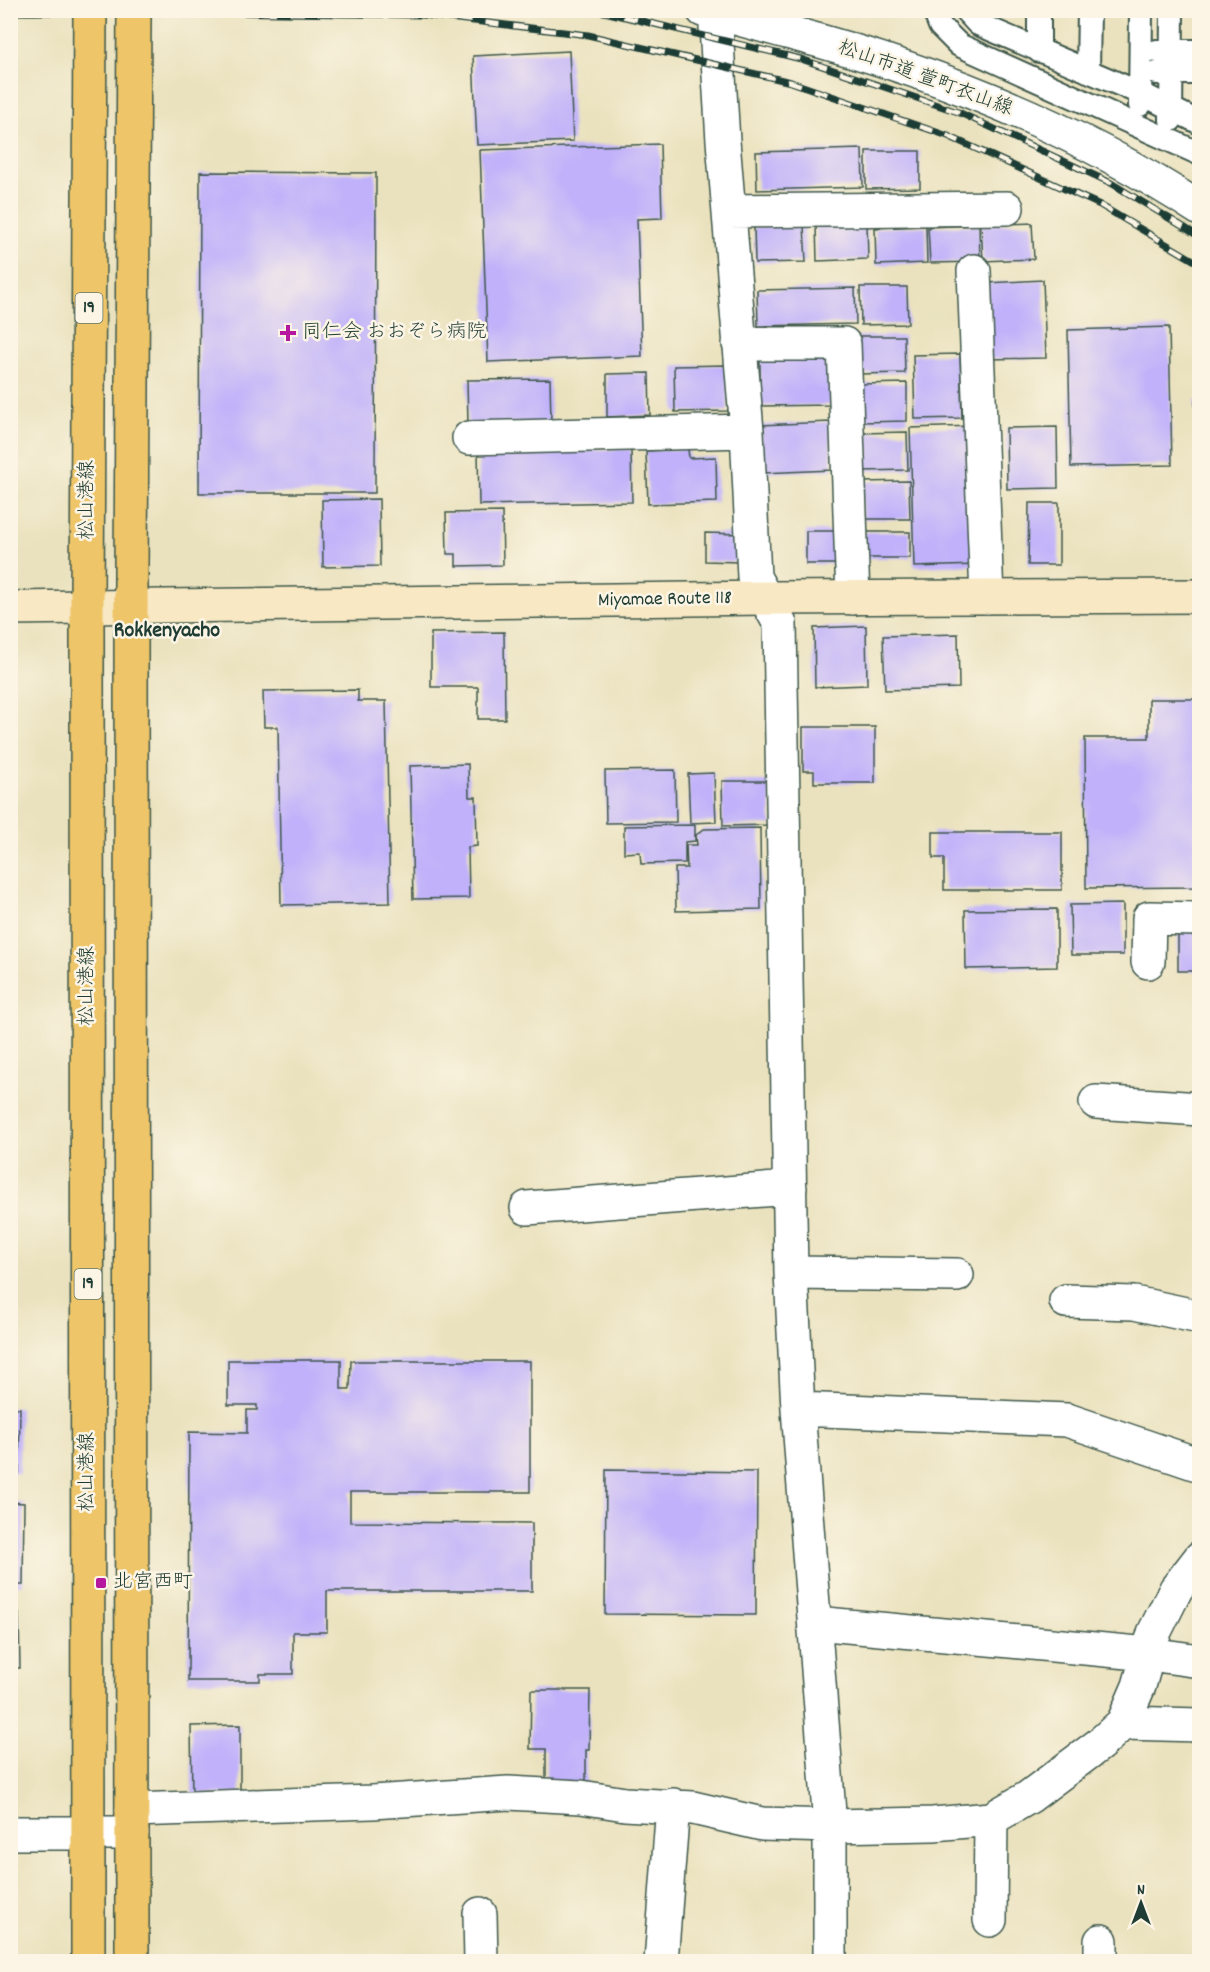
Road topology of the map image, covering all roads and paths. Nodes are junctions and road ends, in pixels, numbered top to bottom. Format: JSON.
{"nodes":[{"id":1,"x":90,"y":10,"type":"edge"},
{"id":2,"x":134,"y":10,"type":"edge"},
{"id":3,"x":934,"y":10,"type":"edge"},
{"id":4,"x":965,"y":10,"type":"edge"},
{"id":5,"x":1040,"y":10,"type":"edge"},
{"id":6,"x":1089,"y":10,"type":"edge"},
{"id":7,"x":1141,"y":10,"type":"edge"},
{"id":8,"x":1172,"y":10,"type":"edge"},
{"id":9,"x":712,"y":11,"type":"edge"},
{"id":10,"x":1039,"y":51,"type":"junction"},
{"id":11,"x":1200,"y":51,"type":"edge"},
{"id":12,"x":1171,"y":62,"type":"junction"},
{"id":13,"x":1089,"y":71,"type":"junction"},
{"id":14,"x":1140,"y":72,"type":"junction"},
{"id":15,"x":1200,"y":73,"type":"edge"},
{"id":16,"x":1171,"y":109,"type":"junction"},
{"id":17,"x":1200,"y":123,"type":"edge"},
{"id":18,"x":1140,"y":127,"type":"junction"},
{"id":19,"x":1171,"y":141,"type":"junction"},
{"id":20,"x":1200,"y":154,"type":"edge"},
{"id":21,"x":1007,"y":208,"type":"dead end"},
{"id":22,"x":1200,"y":209,"type":"edge"},
{"id":23,"x":729,"y":211,"type":"junction"},
{"id":24,"x":974,"y":271,"type":"dead end"},
{"id":25,"x":740,"y":344,"type":"junction"},
{"id":26,"x":747,"y":431,"type":"junction"},
{"id":27,"x":469,"y":438,"type":"dead end"},
{"id":28,"x":1200,"y":596,"type":"edge"},
{"id":29,"x":987,"y":597,"type":"junction"},
{"id":30,"x":766,"y":598,"type":"junction"},
{"id":31,"x":853,"y":598,"type":"junction"},
{"id":32,"x":87,"y":606,"type":"junction"},
{"id":33,"x":131,"y":606,"type":"junction"},
{"id":34,"x":10,"y":608,"type":"edge"},
{"id":35,"x":1200,"y":920,"type":"edge"},
{"id":36,"x":1148,"y":962,"type":"dead end"},
{"id":37,"x":1096,"y":1102,"type":"dead end"},
{"id":38,"x":1200,"y":1109,"type":"edge"},
{"id":39,"x":790,"y":1188,"type":"junction"},
{"id":40,"x":527,"y":1208,"type":"dead end"},
{"id":41,"x":791,"y":1273,"type":"junction"},
{"id":42,"x":957,"y":1275,"type":"dead end"},
{"id":43,"x":1066,"y":1301,"type":"dead end"},
{"id":44,"x":1200,"y":1317,"type":"edge"},
{"id":45,"x":798,"y":1409,"type":"junction"},
{"id":46,"x":1200,"y":1465,"type":"edge"},
{"id":47,"x":1200,"y":1558,"type":"edge"},
{"id":48,"x":814,"y":1623,"type":"junction"},
{"id":49,"x":1149,"y":1654,"type":"junction"},
{"id":50,"x":1200,"y":1661,"type":"edge"},
{"id":51,"x":1124,"y":1723,"type":"junction"},
{"id":52,"x":1200,"y":1725,"type":"edge"},
{"id":53,"x":672,"y":1805,"type":"junction"},
{"id":54,"x":991,"y":1819,"type":"junction"},
{"id":55,"x":132,"y":1821,"type":"junction"},
{"id":56,"x":830,"y":1826,"type":"junction"},
{"id":57,"x":10,"y":1833,"type":"edge"},
{"id":58,"x":89,"y":1833,"type":"junction"},
{"id":59,"x":480,"y":1914,"type":"dead end"},
{"id":60,"x":990,"y":1920,"type":"dead end"},
{"id":61,"x":88,"y":1962,"type":"edge"},
{"id":62,"x":132,"y":1962,"type":"edge"},
{"id":63,"x":481,"y":1962,"type":"edge"},
{"id":64,"x":662,"y":1962,"type":"edge"},
{"id":65,"x":830,"y":1962,"type":"edge"}],
"edges":[{"from":1,"to":32,"type":"main road","name":"松山港線","number":"19"},
{"from":2,"to":33,"type":"main road"},
{"from":3,"to":18,"type":"lane"},
{"from":4,"to":10,"type":"lane"},
{"from":5,"to":10,"type":"lane"},
{"from":6,"to":13,"type":"lane"},
{"from":7,"to":14,"type":"lane"},
{"from":8,"to":12,"type":"lane"},
{"from":9,"to":22,"type":"street","name":"松山市道 萱町衣山線"},
{"from":9,"to":23,"type":"street"},
{"from":10,"to":13,"type":"lane"},
{"from":11,"to":12,"type":"lane"},
{"from":12,"to":14,"type":"lane"},
{"from":12,"to":15,"type":"lane"},
{"from":12,"to":16,"type":"lane"},
{"from":13,"to":14,"type":"lane"},
{"from":14,"to":16,"type":"lane"},
{"from":14,"to":18,"type":"lane"},
{"from":16,"to":17,"type":"lane"},
{"from":16,"to":19,"type":"lane"},
{"from":18,"to":19,"type":"lane"},
{"from":19,"to":20,"type":"lane"},
{"from":21,"to":23,"type":"street"},
{"from":23,"to":25,"type":"street"},
{"from":24,"to":29,"type":"street"},
{"from":25,"to":26,"type":"street"},
{"from":25,"to":31,"type":"street"},
{"from":26,"to":27,"type":"street"},
{"from":26,"to":30,"type":"street"},
{"from":28,"to":29,"type":"street","name":"Miyamae Route 118"},
{"from":29,"to":31,"type":"street","name":"Miyamae Route 118"},
{"from":30,"to":31,"type":"street","name":"Miyamae Route 118"},
{"from":30,"to":33,"type":"street","name":"Miyamae Route 118"},
{"from":30,"to":39,"type":"street"},
{"from":32,"to":33,"type":"street","name":"Miyamae Route 118"},
{"from":32,"to":34,"type":"street","name":"Miyamae Route 118"},
{"from":32,"to":58,"type":"main road","name":"松山港線","number":"19"},
{"from":33,"to":55,"type":"main road"},
{"from":35,"to":36,"type":"street"},
{"from":37,"to":38,"type":"street"},
{"from":39,"to":40,"type":"street"},
{"from":39,"to":41,"type":"street"},
{"from":41,"to":42,"type":"street"},
{"from":41,"to":45,"type":"street"},
{"from":43,"to":44,"type":"street"},
{"from":45,"to":46,"type":"street"},
{"from":45,"to":48,"type":"street"},
{"from":47,"to":49,"type":"street"},
{"from":48,"to":49,"type":"street"},
{"from":48,"to":56,"type":"street"},
{"from":49,"to":50,"type":"street"},
{"from":49,"to":51,"type":"street"},
{"from":51,"to":52,"type":"street"},
{"from":51,"to":54,"type":"street"},
{"from":53,"to":55,"type":"street"},
{"from":53,"to":56,"type":"street"},
{"from":53,"to":64,"type":"street"},
{"from":54,"to":56,"type":"street"},
{"from":54,"to":60,"type":"street"},
{"from":55,"to":58,"type":"street"},
{"from":55,"to":62,"type":"main road"},
{"from":56,"to":65,"type":"street"},
{"from":57,"to":58,"type":"street"},
{"from":58,"to":61,"type":"main road","name":"松山港線","number":"19"},
{"from":59,"to":63,"type":"street"}]}
